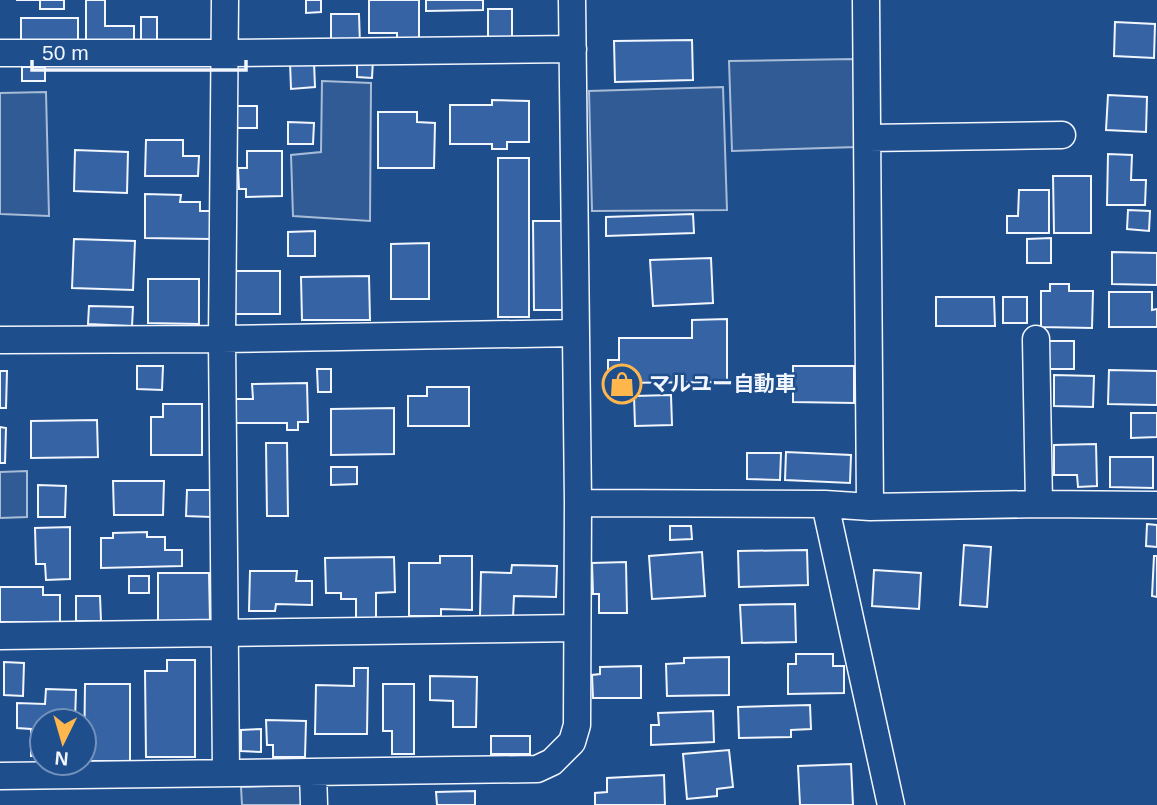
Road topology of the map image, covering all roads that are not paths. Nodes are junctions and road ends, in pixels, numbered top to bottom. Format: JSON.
{"nodes":[{"id":1,"x":225,"y":0,"type":"edge"},
{"id":2,"x":572,"y":0,"type":"edge"},
{"id":3,"x":866,"y":0,"type":"edge"},
{"id":4,"x":573,"y":49,"type":"junction"},
{"id":5,"x":0,"y":53,"type":"edge"},
{"id":6,"x":226,"y":54,"type":"junction"},
{"id":7,"x":1062,"y":135,"type":"dead end"},
{"id":8,"x":868,"y":138,"type":"junction"},
{"id":9,"x":575,"y":333,"type":"junction"},
{"id":10,"x":222,"y":339,"type":"junction"},
{"id":11,"x":1036,"y":339,"type":"dead end"},
{"id":12,"x":0,"y":340,"type":"edge"},
{"id":13,"x":578,"y":503,"type":"junction"},
{"id":14,"x":825,"y":504,"type":"junction"},
{"id":15,"x":1039,"y":504,"type":"junction"},
{"id":16,"x":1157,"y":505,"type":"edge"},
{"id":17,"x":870,"y":507,"type":"junction"},
{"id":18,"x":577,"y":628,"type":"junction"},
{"id":19,"x":225,"y":633,"type":"junction"},
{"id":20,"x":0,"y":635,"type":"edge"},
{"id":21,"x":313,"y":772,"type":"junction"},
{"id":22,"x":226,"y":773,"type":"junction"},
{"id":23,"x":0,"y":776,"type":"edge"},
{"id":24,"x":314,"y":805,"type":"edge"},
{"id":25,"x":891,"y":805,"type":"edge"}],
"edges":[{"from":1,"to":6,"type":"street"},
{"from":2,"to":4,"type":"street"},
{"from":3,"to":8,"type":"street"},
{"from":4,"to":6,"type":"street"},
{"from":4,"to":9,"type":"street"},
{"from":5,"to":6,"type":"street"},
{"from":6,"to":10,"type":"street"},
{"from":7,"to":8,"type":"street"},
{"from":8,"to":17,"type":"street"},
{"from":9,"to":10,"type":"street"},
{"from":9,"to":13,"type":"street"},
{"from":10,"to":12,"type":"street"},
{"from":10,"to":19,"type":"street"},
{"from":11,"to":15,"type":"street"},
{"from":13,"to":14,"type":"street"},
{"from":13,"to":18,"type":"street"},
{"from":14,"to":17,"type":"street"},
{"from":14,"to":25,"type":"street"},
{"from":15,"to":16,"type":"street"},
{"from":15,"to":17,"type":"street"},
{"from":18,"to":19,"type":"street"},
{"from":18,"to":21,"type":"street"},
{"from":19,"to":20,"type":"street"},
{"from":19,"to":22,"type":"street"},
{"from":21,"to":22,"type":"street"},
{"from":21,"to":24,"type":"street"},
{"from":22,"to":23,"type":"street"}]}
